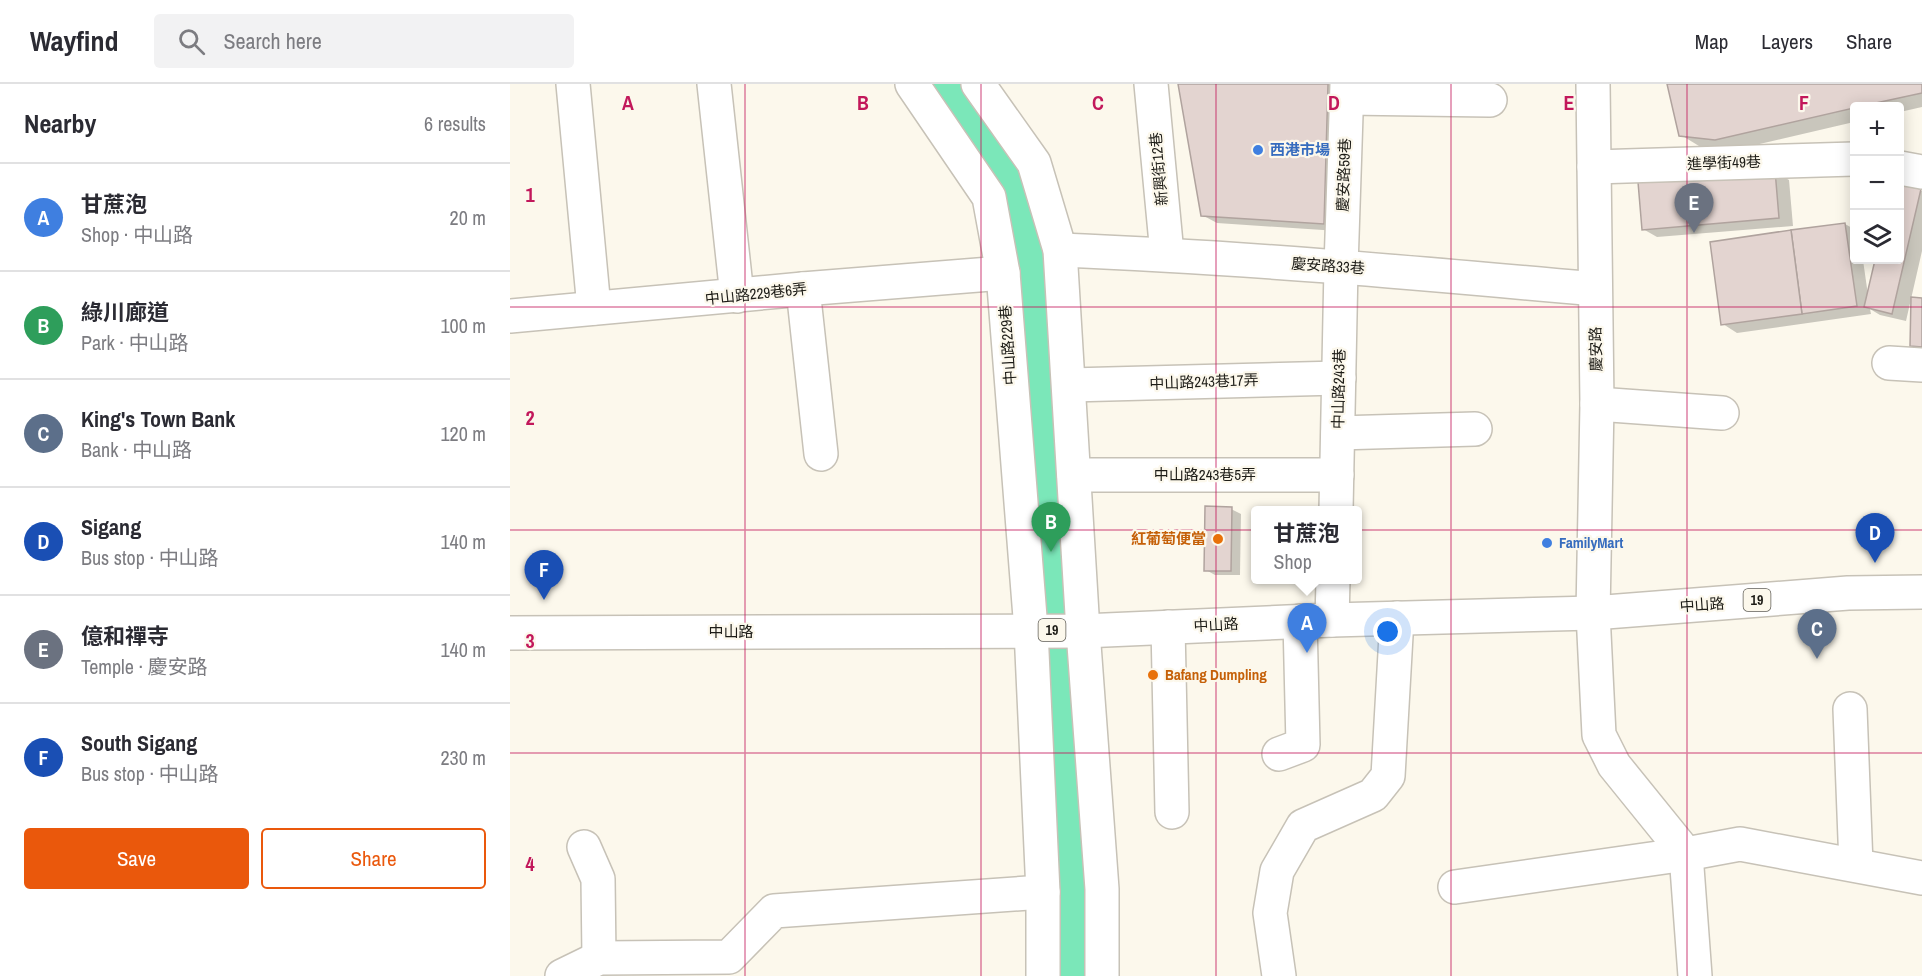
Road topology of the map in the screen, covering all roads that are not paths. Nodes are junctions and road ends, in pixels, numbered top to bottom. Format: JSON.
{"nodes":[{"id":1,"x":573,"y":84,"type":"edge"},
{"id":2,"x":714,"y":84,"type":"edge"},
{"id":3,"x":912,"y":84,"type":"edge"},
{"id":4,"x":978,"y":84,"type":"edge"},
{"id":5,"x":1151,"y":84,"type":"edge"},
{"id":6,"x":1593,"y":84,"type":"edge"},
{"id":7,"x":1347,"y":91,"type":"edge"},
{"id":8,"x":1490,"y":100,"type":"dead end"},
{"id":9,"x":1850,"y":159,"type":"edge"},
{"id":10,"x":1594,"y":167,"type":"junction"},
{"id":11,"x":1904,"y":169,"type":"edge"},
{"id":12,"x":1922,"y":172,"type":"edge"},
{"id":13,"x":1060,"y":250,"type":"junction"},
{"id":14,"x":1167,"y":254,"type":"junction"},
{"id":15,"x":1341,"y":267,"type":"junction"},
{"id":16,"x":1003,"y":273,"type":"junction"},
{"id":17,"x":803,"y":289,"type":"junction"},
{"id":18,"x":1595,"y":289,"type":"junction"},
{"id":19,"x":737,"y":296,"type":"junction"},
{"id":20,"x":594,"y":308,"type":"junction"},
{"id":21,"x":510,"y":316,"type":"edge"},
{"id":22,"x":1889,"y":363,"type":"dead end"},
{"id":23,"x":1922,"y":365,"type":"edge"},
{"id":24,"x":1339,"y":378,"type":"junction"},
{"id":25,"x":1070,"y":385,"type":"junction"},
{"id":26,"x":1597,"y":404,"type":"junction"},
{"id":27,"x":1722,"y":413,"type":"dead end"},
{"id":28,"x":1475,"y":429,"type":"dead end"},
{"id":29,"x":1338,"y":433,"type":"junction"},
{"id":30,"x":821,"y":454,"type":"dead end"},
{"id":31,"x":1074,"y":475,"type":"junction"},
{"id":32,"x":1337,"y":475,"type":"junction"},
{"id":33,"x":1335,"y":506,"type":"edge"},
{"id":34,"x":1333,"y":584,"type":"edge"},
{"id":35,"x":1922,"y":592,"type":"edge"},
{"id":36,"x":1593,"y":613,"type":"junction"},
{"id":37,"x":1397,"y":618,"type":"junction"},
{"id":38,"x":1332,"y":620,"type":"junction"},
{"id":39,"x":1300,"y":621,"type":"junction"},
{"id":40,"x":1168,"y":627,"type":"junction"},
{"id":41,"x":1030,"y":630,"type":"junction"},
{"id":42,"x":1083,"y":631,"type":"junction"},
{"id":43,"x":510,"y":633,"type":"edge"},
{"id":44,"x":1850,"y":709,"type":"dead end"},
{"id":45,"x":1279,"y":754,"type":"dead end"},
{"id":46,"x":1172,"y":812,"type":"dead end"},
{"id":47,"x":584,"y":847,"type":"dead end"},
{"id":48,"x":1686,"y":854,"type":"junction"},
{"id":49,"x":1856,"y":865,"type":"junction"},
{"id":50,"x":1922,"y":878,"type":"edge"},
{"id":51,"x":1455,"y":887,"type":"dead end"},
{"id":52,"x":1043,"y":892,"type":"junction"},
{"id":53,"x":600,"y":958,"type":"junction"},
{"id":54,"x":562,"y":976,"type":"edge"},
{"id":55,"x":1043,"y":976,"type":"edge"},
{"id":56,"x":1102,"y":976,"type":"edge"},
{"id":57,"x":1279,"y":976,"type":"edge"},
{"id":58,"x":1695,"y":976,"type":"edge"}],
"edges":[{"from":1,"to":20,"type":"main road"},
{"from":2,"to":19,"type":"main road"},
{"from":3,"to":16,"type":"main road","name":"中山路229巷"},
{"from":4,"to":13,"type":"main road"},
{"from":5,"to":14,"type":"main road","name":"新興街12巷"},
{"from":6,"to":10,"type":"main road","name":"慶安路"},
{"from":7,"to":8,"type":"main road"},
{"from":7,"to":15,"type":"main road","name":"慶安路59巷"},
{"from":9,"to":10,"type":"main road","name":"進學街49巷"},
{"from":10,"to":18,"type":"main road","name":"慶安路"},
{"from":11,"to":12,"type":"main road"},
{"from":13,"to":14,"type":"main road","name":"慶安路33巷"},
{"from":13,"to":25,"type":"main road"},
{"from":14,"to":15,"type":"main road","name":"慶安路33巷"},
{"from":15,"to":18,"type":"main road","name":"慶安路33巷"},
{"from":15,"to":24,"type":"main road","name":"中山路243巷"},
{"from":16,"to":17,"type":"main road","name":"中山路229巷6弄"},
{"from":16,"to":41,"type":"main road","name":"中山路229巷"},
{"from":17,"to":19,"type":"main road","name":"中山路229巷6弄"},
{"from":17,"to":30,"type":"main road"},
{"from":18,"to":26,"type":"main road","name":"慶安路"},
{"from":19,"to":20,"type":"main road","name":"中山路229巷6弄"},
{"from":20,"to":21,"type":"main road","name":"中山路229巷6弄"},
{"from":22,"to":23,"type":"main road"},
{"from":24,"to":25,"type":"main road","name":"中山路243巷17弄"},
{"from":24,"to":29,"type":"main road","name":"中山路243巷"},
{"from":25,"to":31,"type":"main road"},
{"from":26,"to":27,"type":"main road"},
{"from":26,"to":36,"type":"main road","name":"慶安路"},
{"from":28,"to":29,"type":"main road"},
{"from":29,"to":32,"type":"main road","name":"中山路243巷"},
{"from":31,"to":32,"type":"main road","name":"中山路243巷5弄"},
{"from":31,"to":42,"type":"main road"},
{"from":32,"to":33,"type":"main road","name":"中山路243巷"},
{"from":34,"to":38,"type":"main road"},
{"from":35,"to":36,"type":"main road","name":"中山路","number":"19"},
{"from":36,"to":37,"type":"main road","name":"中山路","number":"19"},
{"from":36,"to":48,"type":"main road","name":"慶安路"},
{"from":37,"to":38,"type":"main road","name":"中山路","number":"19"},
{"from":37,"to":57,"type":"main road"},
{"from":38,"to":39,"type":"main road","name":"中山路","number":"19"},
{"from":39,"to":40,"type":"main road","name":"中山路","number":"19"},
{"from":39,"to":45,"type":"main road"},
{"from":40,"to":42,"type":"main road","name":"中山路","number":"19"},
{"from":40,"to":46,"type":"main road"},
{"from":41,"to":42,"type":"main road","name":"中山路","number":"19"},
{"from":41,"to":43,"type":"main road","name":"中山路","number":"19"},
{"from":41,"to":52,"type":"main road","name":"中山路229巷"},
{"from":42,"to":56,"type":"main road"},
{"from":44,"to":49,"type":"main road"},
{"from":47,"to":53,"type":"main road"},
{"from":48,"to":49,"type":"main road"},
{"from":48,"to":51,"type":"main road"},
{"from":48,"to":58,"type":"main road"},
{"from":49,"to":50,"type":"main road"},
{"from":52,"to":53,"type":"main road"},
{"from":52,"to":55,"type":"main road","name":"中山路229巷"},
{"from":53,"to":54,"type":"main road"}]}
